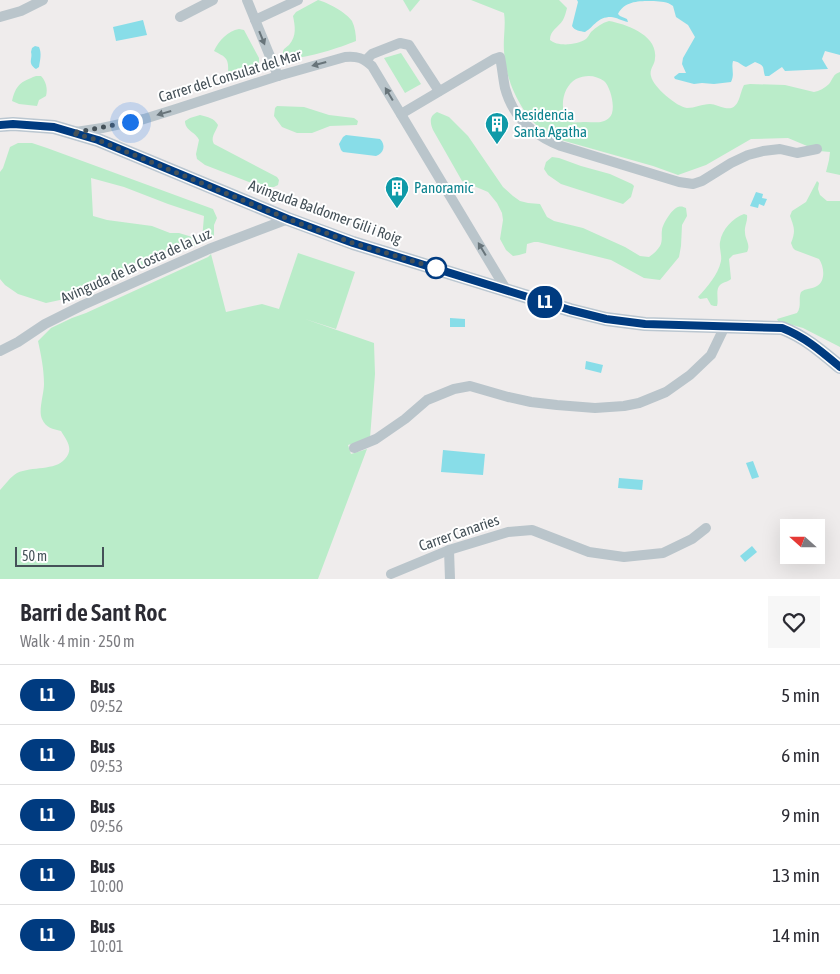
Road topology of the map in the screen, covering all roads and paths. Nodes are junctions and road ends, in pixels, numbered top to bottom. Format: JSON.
{"nodes":[{"id":1,"x":43,"y":0,"type":"edge"},
{"id":2,"x":213,"y":0,"type":"edge"},
{"id":3,"x":247,"y":0,"type":"edge"},
{"id":4,"x":298,"y":0,"type":"edge"},
{"id":5,"x":180,"y":16,"type":"dead end"},
{"id":6,"x":0,"y":17,"type":"edge"},
{"id":7,"x":255,"y":20,"type":"junction"},
{"id":8,"x":366,"y":60,"type":"junction"},
{"id":9,"x":278,"y":76,"type":"junction"},
{"id":10,"x":439,"y":92,"type":"junction"},
{"id":11,"x":401,"y":114,"type":"junction"},
{"id":12,"x":0,"y":125,"type":"edge"},
{"id":13,"x":72,"y":133,"type":"junction"},
{"id":14,"x":817,"y":149,"type":"dead end"},
{"id":15,"x":288,"y":219,"type":"junction"},
{"id":16,"x":507,"y":290,"type":"junction"},
{"id":17,"x":725,"y":326,"type":"junction"},
{"id":18,"x":0,"y":351,"type":"edge"},
{"id":19,"x":840,"y":367,"type":"edge"},
{"id":20,"x":354,"y":448,"type":"dead end"},
{"id":21,"x":706,"y":528,"type":"dead end"},
{"id":22,"x":449,"y":550,"type":"junction"},
{"id":23,"x":391,"y":574,"type":"dead end"},
{"id":24,"x":450,"y":579,"type":"edge"}],
"edges":[{"from":1,"to":6,"type":"street"},
{"from":2,"to":5,"type":"street"},
{"from":3,"to":7,"type":"street"},
{"from":4,"to":7,"type":"street"},
{"from":7,"to":9,"type":"street","one_way":true},
{"from":8,"to":9,"type":"street","name":"Carrer del Consulat del Mar","one_way":true},
{"from":8,"to":10,"type":"street"},
{"from":11,"to":8,"type":"street","one_way":true},
{"from":9,"to":13,"type":"street","name":"Carrer del Consulat del Mar","one_way":true},
{"from":10,"to":11,"type":"street"},
{"from":10,"to":14,"type":"street"},
{"from":16,"to":11,"type":"street","one_way":true},
{"from":12,"to":13,"type":"street","name":"Avinguda Baldomer Gili i Roig"},
{"from":13,"to":15,"type":"street","name":"Avinguda Baldomer Gili i Roig"},
{"from":15,"to":16,"type":"street","name":"Avinguda Baldomer Gili i Roig"},
{"from":15,"to":18,"type":"street","name":"Avinguda de la Costa de la Luz"},
{"from":16,"to":17,"type":"street","name":"Avinguda Baldomer Gili i Roig"},
{"from":17,"to":19,"type":"street","name":"Avinguda Baldomer Gili i Roig"},
{"from":17,"to":20,"type":"street"},
{"from":21,"to":22,"type":"street","name":"Carrer Canaries"},
{"from":22,"to":23,"type":"street","name":"Carrer Canaries"},
{"from":22,"to":24,"type":"street"}]}
